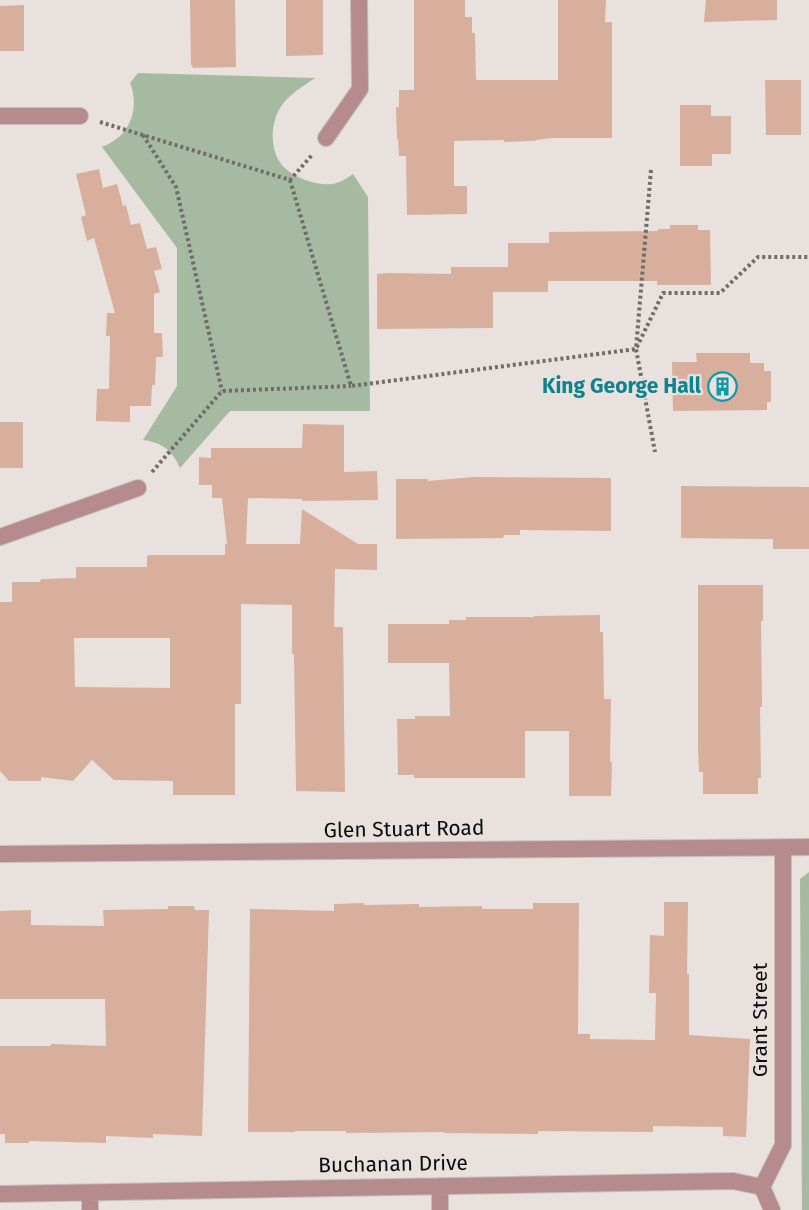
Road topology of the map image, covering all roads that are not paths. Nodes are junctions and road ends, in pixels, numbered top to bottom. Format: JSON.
{"nodes":[{"id":1,"x":359,"y":0,"type":"edge"},
{"id":2,"x":0,"y":116,"type":"edge"},
{"id":3,"x":80,"y":116,"type":"road end"},
{"id":4,"x":326,"y":138,"type":"road end"},
{"id":5,"x":138,"y":488,"type":"road end"},
{"id":6,"x":0,"y":537,"type":"edge"},
{"id":7,"x":783,"y":848,"type":"junction"},
{"id":8,"x":809,"y":848,"type":"edge"},
{"id":9,"x":0,"y":855,"type":"edge"},
{"id":10,"x":440,"y":1186,"type":"junction"},
{"id":11,"x":762,"y":1187,"type":"junction"},
{"id":12,"x":90,"y":1192,"type":"junction"},
{"id":13,"x":0,"y":1194,"type":"edge"},
{"id":14,"x":90,"y":1210,"type":"edge"},
{"id":15,"x":440,"y":1210,"type":"edge"},
{"id":16,"x":772,"y":1210,"type":"edge"}],
"edges":[{"from":1,"to":4,"type":"street"},
{"from":2,"to":3,"type":"street"},
{"from":5,"to":6,"type":"street"},
{"from":7,"to":8,"type":"street","name":"Glen Stuart Road"},
{"from":7,"to":9,"type":"street","name":"Glen Stuart Road"},
{"from":7,"to":11,"type":"street","name":"Grant Street"},
{"from":10,"to":11,"type":"street","name":"Buchanan Drive"},
{"from":10,"to":12,"type":"street","name":"Buchanan Drive"},
{"from":10,"to":15,"type":"street"},
{"from":11,"to":16,"type":"street"},
{"from":12,"to":13,"type":"street","name":"Buchanan Drive"},
{"from":12,"to":14,"type":"street"}]}
